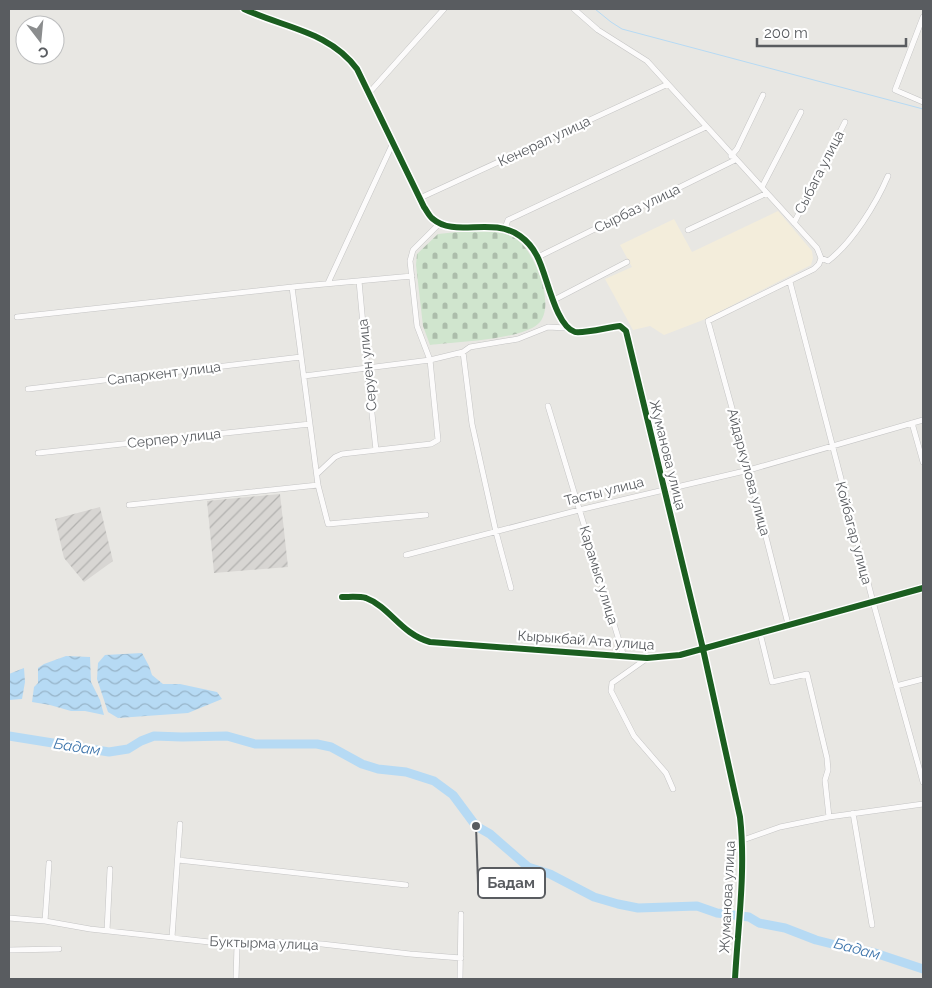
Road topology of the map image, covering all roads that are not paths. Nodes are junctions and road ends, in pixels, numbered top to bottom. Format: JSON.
{"nodes":[{"id":1,"x":244,"y":9,"type":"edge"},
{"id":2,"x":444,"y":9,"type":"edge"},
{"id":3,"x":574,"y":9,"type":"edge"},
{"id":4,"x":923,"y":17,"type":"edge"},
{"id":5,"x":668,"y":84,"type":"junction"},
{"id":6,"x":369,"y":93,"type":"junction"},
{"id":7,"x":763,"y":95,"type":"dead end"},
{"id":8,"x":923,"y":102,"type":"edge"},
{"id":9,"x":801,"y":112,"type":"dead end"},
{"id":10,"x":845,"y":122,"type":"dead end"},
{"id":11,"x":706,"y":127,"type":"junction"},
{"id":12,"x":393,"y":143,"type":"junction"},
{"id":13,"x":733,"y":158,"type":"junction"},
{"id":14,"x":888,"y":176,"type":"dead end"},
{"id":15,"x":762,"y":187,"type":"junction"},
{"id":16,"x":767,"y":193,"type":"junction"},
{"id":17,"x":420,"y":198,"type":"junction"},
{"id":18,"x":794,"y":223,"type":"junction"},
{"id":19,"x":440,"y":224,"type":"junction"},
{"id":20,"x":505,"y":228,"type":"junction"},
{"id":21,"x":688,"y":230,"type":"dead end"},
{"id":22,"x":538,"y":257,"type":"junction"},
{"id":23,"x":821,"y":258,"type":"junction"},
{"id":24,"x":627,"y":262,"type":"dead end"},
{"id":25,"x":412,"y":276,"type":"junction"},
{"id":26,"x":359,"y":281,"type":"junction"},
{"id":27,"x":790,"y":282,"type":"junction"},
{"id":28,"x":328,"y":284,"type":"junction"},
{"id":29,"x":292,"y":287,"type":"junction"},
{"id":30,"x":554,"y":300,"type":"junction"},
{"id":31,"x":17,"y":317,"type":"dead end"},
{"id":32,"x":566,"y":328,"type":"junction"},
{"id":33,"x":463,"y":352,"type":"junction"},
{"id":34,"x":301,"y":357,"type":"junction"},
{"id":35,"x":430,"y":360,"type":"junction"},
{"id":36,"x":367,"y":368,"type":"junction"},
{"id":37,"x":304,"y":376,"type":"junction"},
{"id":38,"x":28,"y":389,"type":"dead end"},
{"id":39,"x":548,"y":406,"type":"dead end"},
{"id":40,"x":923,"y":420,"type":"edge"},
{"id":41,"x":912,"y":423,"type":"junction"},
{"id":42,"x":310,"y":424,"type":"junction"},
{"id":43,"x":832,"y":447,"type":"junction"},
{"id":44,"x":376,"y":450,"type":"junction"},
{"id":45,"x":38,"y":453,"type":"dead end"},
{"id":46,"x":923,"y":462,"type":"edge"},
{"id":47,"x":749,"y":470,"type":"junction"},
{"id":48,"x":317,"y":474,"type":"junction"},
{"id":49,"x":318,"y":485,"type":"junction"},
{"id":50,"x":663,"y":490,"type":"junction"},
{"id":51,"x":129,"y":505,"type":"dead end"},
{"id":52,"x":579,"y":510,"type":"junction"},
{"id":53,"x":426,"y":515,"type":"dead end"},
{"id":54,"x":496,"y":532,"type":"junction"},
{"id":55,"x":406,"y":555,"type":"dead end"},
{"id":56,"x":511,"y":588,"type":"dead end"},
{"id":57,"x":923,"y":588,"type":"edge"},
{"id":58,"x":342,"y":597,"type":"dead end"},
{"id":59,"x":873,"y":602,"type":"junction"},
{"id":60,"x":788,"y":624,"type":"junction"},
{"id":61,"x":760,"y":633,"type":"junction"},
{"id":62,"x":703,"y":649,"type":"junction"},
{"id":63,"x":624,"y":657,"type":"junction"},
{"id":64,"x":647,"y":658,"type":"junction"},
{"id":65,"x":923,"y":679,"type":"edge"},
{"id":66,"x":896,"y":686,"type":"junction"},
{"id":67,"x":923,"y":782,"type":"edge"},
{"id":68,"x":673,"y":789,"type":"dead end"},
{"id":69,"x":923,"y":804,"type":"edge"},
{"id":70,"x":853,"y":813,"type":"junction"},
{"id":71,"x":829,"y":816,"type":"junction"},
{"id":72,"x":180,"y":824,"type":"dead end"},
{"id":73,"x":743,"y":840,"type":"junction"},
{"id":74,"x":178,"y":860,"type":"junction"},
{"id":75,"x":49,"y":863,"type":"dead end"},
{"id":76,"x":110,"y":870,"type":"dead end"},
{"id":77,"x":406,"y":885,"type":"dead end"},
{"id":78,"x":461,"y":914,"type":"dead end"},
{"id":79,"x":9,"y":918,"type":"edge"},
{"id":80,"x":45,"y":921,"type":"junction"},
{"id":81,"x":872,"y":925,"type":"dead end"},
{"id":82,"x":107,"y":930,"type":"junction"},
{"id":83,"x":172,"y":937,"type":"junction"},
{"id":84,"x":237,"y":944,"type":"junction"},
{"id":85,"x":9,"y":950,"type":"edge"},
{"id":86,"x":60,"y":950,"type":"dead end"},
{"id":87,"x":461,"y":958,"type":"junction"},
{"id":88,"x":236,"y":979,"type":"edge"},
{"id":89,"x":460,"y":979,"type":"edge"},
{"id":90,"x":734,"y":979,"type":"edge"}],
"edges":[{"from":1,"to":6,"type":"street"},
{"from":2,"to":6,"type":"street"},
{"from":3,"to":5,"type":"street"},
{"from":4,"to":8,"type":"street"},
{"from":5,"to":11,"type":"street"},
{"from":5,"to":17,"type":"street","name":"Кенерал улица"},
{"from":6,"to":12,"type":"street"},
{"from":7,"to":13,"type":"street"},
{"from":9,"to":15,"type":"street"},
{"from":10,"to":18,"type":"street","name":"Сыбага улица"},
{"from":11,"to":13,"type":"street"},
{"from":11,"to":20,"type":"street"},
{"from":12,"to":17,"type":"street"},
{"from":12,"to":28,"type":"street"},
{"from":13,"to":15,"type":"street"},
{"from":13,"to":22,"type":"street","name":"Сырбаз улица"},
{"from":14,"to":23,"type":"street"},
{"from":15,"to":16,"type":"street"},
{"from":16,"to":18,"type":"street"},
{"from":16,"to":21,"type":"street"},
{"from":17,"to":19,"type":"street"},
{"from":18,"to":23,"type":"street"},
{"from":19,"to":20,"type":"street"},
{"from":19,"to":25,"type":"street"},
{"from":20,"to":22,"type":"street"},
{"from":22,"to":30,"type":"street"},
{"from":23,"to":27,"type":"street"},
{"from":24,"to":30,"type":"street"},
{"from":25,"to":26,"type":"street"},
{"from":25,"to":35,"type":"street"},
{"from":26,"to":28,"type":"street"},
{"from":26,"to":36,"type":"street","name":"Серуен улица"},
{"from":27,"to":43,"type":"street","name":"Койбагар улица"},
{"from":27,"to":47,"type":"street","name":"Айдаркулова улица"},
{"from":28,"to":29,"type":"street"},
{"from":29,"to":31,"type":"street"},
{"from":29,"to":34,"type":"street"},
{"from":30,"to":32,"type":"street"},
{"from":32,"to":33,"type":"street"},
{"from":32,"to":50,"type":"street","name":"Жуманова улица"},
{"from":33,"to":35,"type":"street"},
{"from":33,"to":54,"type":"street"},
{"from":34,"to":37,"type":"street"},
{"from":34,"to":38,"type":"street","name":"Сапаркент улица"},
{"from":35,"to":36,"type":"street"},
{"from":35,"to":44,"type":"street"},
{"from":36,"to":37,"type":"street"},
{"from":36,"to":44,"type":"street","name":"Серуен улица"},
{"from":37,"to":42,"type":"street"},
{"from":39,"to":52,"type":"street","name":"Карамыс улица"},
{"from":40,"to":41,"type":"street","name":"Тасты улица"},
{"from":41,"to":43,"type":"street","name":"Тасты улица"},
{"from":41,"to":46,"type":"street"},
{"from":42,"to":45,"type":"street","name":"Серпер улица"},
{"from":42,"to":48,"type":"street"},
{"from":43,"to":47,"type":"street","name":"Тасты улица"},
{"from":43,"to":59,"type":"street","name":"Койбагар улица"},
{"from":44,"to":48,"type":"street"},
{"from":47,"to":50,"type":"street","name":"Тасты улица"},
{"from":47,"to":60,"type":"street","name":"Айдаркулова улица"},
{"from":48,"to":49,"type":"street"},
{"from":49,"to":51,"type":"street"},
{"from":49,"to":53,"type":"street"},
{"from":50,"to":52,"type":"street","name":"Тасты улица"},
{"from":50,"to":62,"type":"street","name":"Жуманова улица"},
{"from":52,"to":54,"type":"street","name":"Тасты улица"},
{"from":52,"to":63,"type":"street","name":"Карамыс улица"},
{"from":54,"to":55,"type":"street","name":"Тасты улица"},
{"from":54,"to":56,"type":"street"},
{"from":57,"to":59,"type":"street","name":"Кырыкбай Ата улица"},
{"from":58,"to":63,"type":"street","name":"Кырыкбай Ата улица"},
{"from":59,"to":60,"type":"street","name":"Кырыкбай Ата улица"},
{"from":59,"to":66,"type":"street","name":"Койбагар улица"},
{"from":60,"to":61,"type":"street","name":"Кырыкбай Ата улица"},
{"from":61,"to":62,"type":"street","name":"Кырыкбай Ата улица"},
{"from":61,"to":71,"type":"street"},
{"from":62,"to":64,"type":"street","name":"Кырыкбай Ата улица"},
{"from":62,"to":73,"type":"street","name":"Жуманова улица"},
{"from":63,"to":64,"type":"street","name":"Кырыкбай Ата улица"},
{"from":64,"to":68,"type":"street"},
{"from":65,"to":66,"type":"street"},
{"from":66,"to":67,"type":"street","name":"Койбагар улица"},
{"from":69,"to":70,"type":"street"},
{"from":70,"to":71,"type":"street"},
{"from":70,"to":81,"type":"street"},
{"from":71,"to":73,"type":"street"},
{"from":72,"to":74,"type":"street"},
{"from":73,"to":90,"type":"street","name":"Жуманова улица"},
{"from":74,"to":77,"type":"street"},
{"from":74,"to":83,"type":"street"},
{"from":75,"to":80,"type":"street"},
{"from":76,"to":82,"type":"street"},
{"from":78,"to":87,"type":"street"},
{"from":79,"to":80,"type":"street","name":"Буктырма улица"},
{"from":80,"to":82,"type":"street","name":"Буктырма улица"},
{"from":82,"to":83,"type":"street","name":"Буктырма улица"},
{"from":83,"to":84,"type":"street","name":"Буктырма улица"},
{"from":84,"to":87,"type":"street","name":"Буктырма улица"},
{"from":84,"to":88,"type":"street"},
{"from":85,"to":86,"type":"street"},
{"from":87,"to":89,"type":"street"}]}
